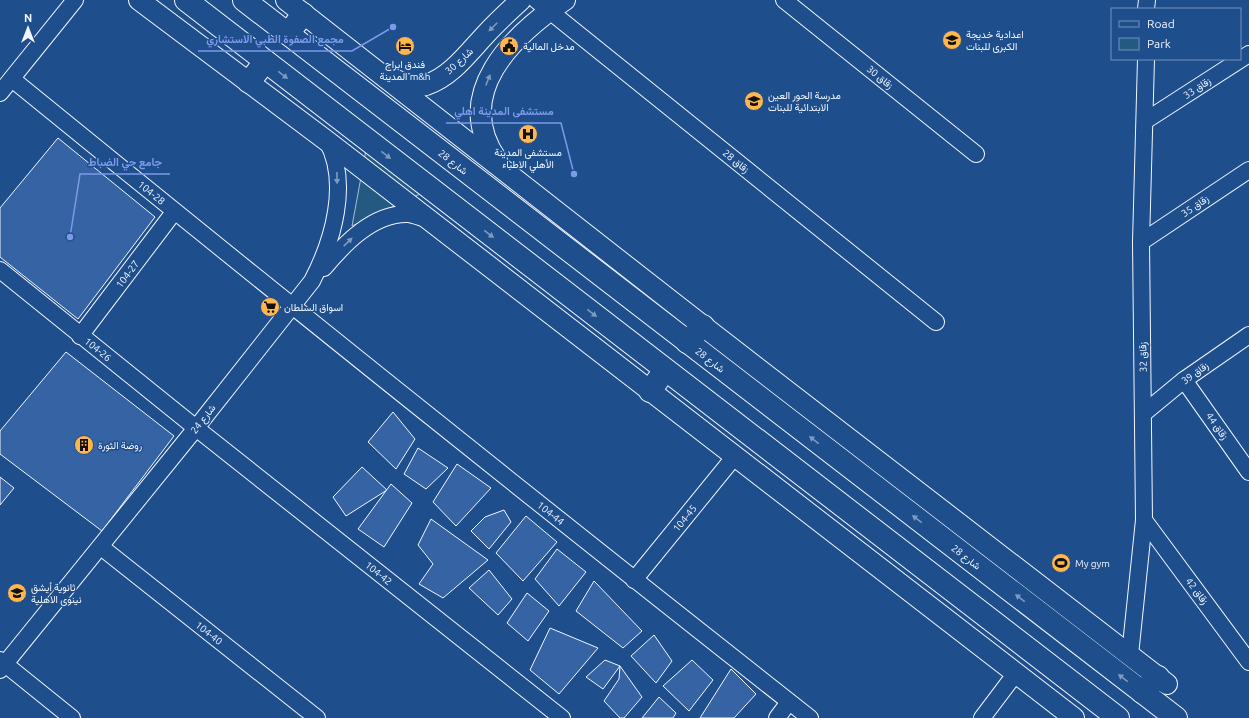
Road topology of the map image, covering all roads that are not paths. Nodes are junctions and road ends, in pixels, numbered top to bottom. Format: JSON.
{"nodes":[{"id":1,"x":75,"y":0,"type":"edge"},
{"id":2,"x":139,"y":0,"type":"edge"},
{"id":3,"x":186,"y":0,"type":"edge"},
{"id":4,"x":244,"y":0,"type":"edge"},
{"id":5,"x":286,"y":0,"type":"edge"},
{"id":6,"x":521,"y":0,"type":"edge"},
{"id":7,"x":565,"y":0,"type":"edge"},
{"id":8,"x":784,"y":0,"type":"edge"},
{"id":9,"x":542,"y":6,"type":"edge"},
{"id":10,"x":303,"y":14,"type":"junction"},
{"id":11,"x":288,"y":34,"type":"junction"},
{"id":12,"x":363,"y":60,"type":"junction"},
{"id":13,"x":1146,"y":60,"type":"edge"},
{"id":14,"x":1240,"y":60,"type":"edge"},
{"id":15,"x":265,"y":62,"type":"junction"},
{"id":16,"x":12,"y":79,"type":"junction"},
{"id":17,"x":249,"y":82,"type":"junction"},
{"id":18,"x":0,"y":93,"type":"edge"},
{"id":19,"x":1145,"y":121,"type":"junction"},
{"id":20,"x":327,"y":141,"type":"junction"},
{"id":21,"x":976,"y":154,"type":"dead end"},
{"id":22,"x":503,"y":168,"type":"junction"},
{"id":23,"x":1249,"y":170,"type":"edge"},
{"id":24,"x":174,"y":212,"type":"junction"},
{"id":25,"x":426,"y":219,"type":"junction"},
{"id":26,"x":1141,"y":242,"type":"junction"},
{"id":27,"x":0,"y":270,"type":"edge"},
{"id":28,"x":312,"y":281,"type":"junction"},
{"id":29,"x":292,"y":306,"type":"junction"},
{"id":30,"x":936,"y":322,"type":"dead end"},
{"id":31,"x":703,"y":326,"type":"junction"},
{"id":32,"x":1249,"y":335,"type":"edge"},
{"id":33,"x":80,"y":336,"type":"junction"},
{"id":34,"x":687,"y":342,"type":"junction"},
{"id":35,"x":665,"y":370,"type":"junction"},
{"id":36,"x":1184,"y":380,"type":"junction"},
{"id":37,"x":650,"y":391,"type":"junction"},
{"id":38,"x":1144,"y":413,"type":"junction"},
{"id":39,"x":196,"y":428,"type":"junction"},
{"id":40,"x":735,"y":456,"type":"junction"},
{"id":41,"x":1248,"y":470,"type":"edge"},
{"id":42,"x":1144,"y":520,"type":"junction"},
{"id":43,"x":101,"y":547,"type":"junction"},
{"id":44,"x":634,"y":580,"type":"junction"},
{"id":45,"x":1130,"y":655,"type":"junction"},
{"id":46,"x":1249,"y":662,"type":"edge"},
{"id":47,"x":2,"y":665,"type":"edge"},
{"id":48,"x":1016,"y":673,"type":"junction"},
{"id":49,"x":1163,"y":680,"type":"joint"},
{"id":50,"x":1142,"y":692,"type":"junction"},
{"id":51,"x":790,"y":702,"type":"junction"},
{"id":52,"x":72,"y":718,"type":"edge"},
{"id":53,"x":317,"y":718,"type":"edge"},
{"id":54,"x":562,"y":718,"type":"edge"},
{"id":55,"x":777,"y":718,"type":"edge"},
{"id":56,"x":810,"y":718,"type":"edge"},
{"id":57,"x":982,"y":718,"type":"edge"},
{"id":58,"x":1074,"y":718,"type":"edge"},
{"id":59,"x":1118,"y":718,"type":"edge"},
{"id":60,"x":1176,"y":718,"type":"edge"}],
"edges":[{"from":1,"to":16,"type":"street"},
{"from":2,"to":17,"type":"main road"},
{"from":3,"to":15,"type":"highway"},
{"from":4,"to":11,"type":"highway","name":"شارع 28"},
{"from":5,"to":10,"type":"main road"},
{"from":6,"to":12,"type":"main road","name":"شارع 30","one_way":true},
{"from":7,"to":9,"type":"main road"},
{"from":8,"to":21,"type":"street","name":"زقاق 30"},
{"from":22,"to":9,"type":"main road","one_way":true},
{"from":9,"to":30,"type":"street","name":"زقاق 28"},
{"from":10,"to":11,"type":"highway"},
{"from":10,"to":12,"type":"main road"},
{"from":11,"to":34,"type":"highway","name":"شارع 28"},
{"from":12,"to":22,"type":"main road"},
{"from":13,"to":19,"type":"street","name":"زقاق 32"},
{"from":14,"to":19,"type":"street","name":"زقاق 33"},
{"from":15,"to":17,"type":"highway"},
{"from":15,"to":35,"type":"highway","one_way":true},
{"from":16,"to":18,"type":"street"},
{"from":16,"to":24,"type":"street","name":"104-28"},
{"from":17,"to":20,"type":"main road"},
{"from":19,"to":26,"type":"street","name":"زقاق 32"},
{"from":20,"to":25,"type":"main road"},
{"from":20,"to":28,"type":"street","name":"شارع 24","one_way":true},
{"from":22,"to":31,"type":"main road"},
{"from":23,"to":26,"type":"street","name":"زقاق 35"},
{"from":24,"to":29,"type":"street","name":"104-28"},
{"from":24,"to":33,"type":"street","name":"104-27"},
{"from":28,"to":25,"type":"street","one_way":true},
{"from":25,"to":37,"type":"main road"},
{"from":26,"to":38,"type":"street","name":"زقاق 32"},
{"from":27,"to":33,"type":"street","name":"104-26"},
{"from":28,"to":29,"type":"street","name":"شارع 24"},
{"from":29,"to":39,"type":"street","name":"شارع 24"},
{"from":29,"to":44,"type":"street","name":"104-44"},
{"from":31,"to":34,"type":"highway"},
{"from":31,"to":45,"type":"main road"},
{"from":32,"to":36,"type":"street","name":"زقاق 39"},
{"from":33,"to":39,"type":"street","name":"104-26"},
{"from":50,"to":34,"type":"highway","name":"شارع 28","one_way":true},
{"from":35,"to":37,"type":"highway"},
{"from":35,"to":59,"type":"highway"},
{"from":36,"to":38,"type":"street","name":"زقاق 39"},
{"from":36,"to":41,"type":"street","name":"زقاق 44"},
{"from":37,"to":40,"type":"main road"},
{"from":38,"to":42,"type":"street","name":"زقاق 32"},
{"from":39,"to":43,"type":"street","name":"شارع 24"},
{"from":39,"to":54,"type":"street","name":"104-42"},
{"from":40,"to":44,"type":"street","name":"104-45"},
{"from":40,"to":48,"type":"main road"},
{"from":42,"to":45,"type":"street","name":"زقاق 32"},
{"from":42,"to":46,"type":"street","name":"زقاق 42"},
{"from":43,"to":47,"type":"street","name":"شارع 24"},
{"from":43,"to":53,"type":"street","name":"104-40"},
{"from":44,"to":51,"type":"street","name":"104-44"},
{"from":45,"to":49,"type":"main road"},
{"from":47,"to":52,"type":"street"},
{"from":48,"to":57,"type":"street"},
{"from":48,"to":58,"type":"main road"},
{"from":49,"to":50,"type":"highway"},
{"from":50,"to":60,"type":"highway","name":"شارع 28"},
{"from":51,"to":55,"type":"street"},
{"from":51,"to":56,"type":"street","name":"104-44"}]}
